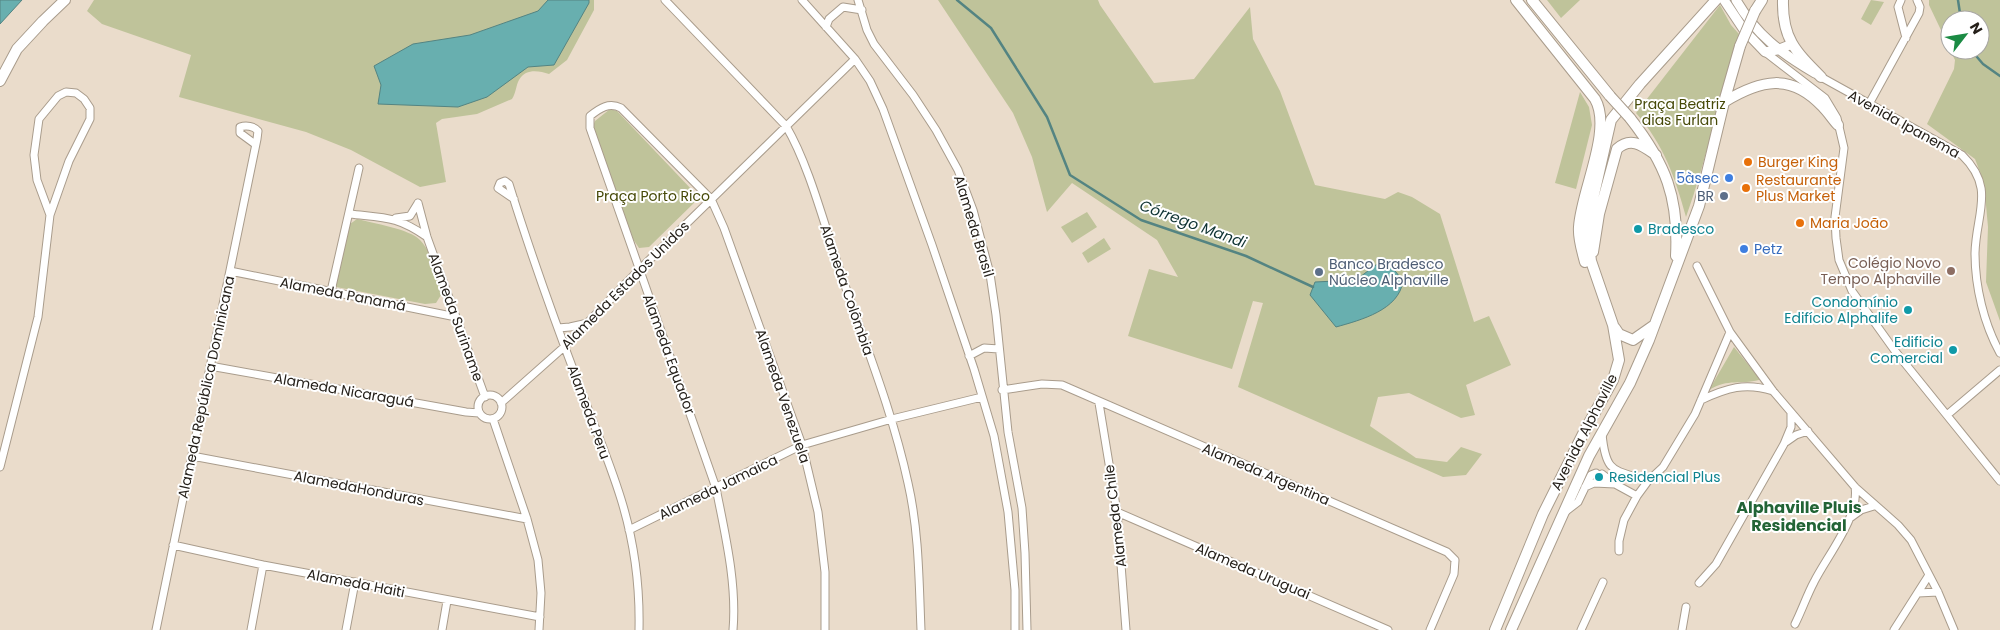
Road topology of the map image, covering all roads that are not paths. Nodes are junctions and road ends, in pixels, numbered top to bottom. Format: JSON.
{"nodes":[{"id":1,"x":65,"y":0,"type":"edge"},
{"id":2,"x":665,"y":0,"type":"edge"},
{"id":3,"x":802,"y":0,"type":"edge"},
{"id":4,"x":858,"y":0,"type":"edge"},
{"id":5,"x":1516,"y":0,"type":"edge"},
{"id":6,"x":1532,"y":0,"type":"edge"},
{"id":7,"x":1716,"y":0,"type":"edge"},
{"id":8,"x":1724,"y":0,"type":"edge"},
{"id":9,"x":1736,"y":0,"type":"edge"},
{"id":10,"x":1762,"y":0,"type":"edge"},
{"id":11,"x":1783,"y":0,"type":"edge"},
{"id":12,"x":1901,"y":0,"type":"edge"},
{"id":13,"x":1917,"y":0,"type":"edge"},
{"id":14,"x":862,"y":10,"type":"junction"},
{"id":15,"x":826,"y":27,"type":"junction"},
{"id":16,"x":1906,"y":38,"type":"junction"},
{"id":17,"x":1792,"y":44,"type":"junction"},
{"id":18,"x":1569,"y":45,"type":"junction"},
{"id":19,"x":1554,"y":47,"type":"junction"},
{"id":20,"x":1777,"y":50,"type":"junction"},
{"id":21,"x":1765,"y":52,"type":"junction"},
{"id":22,"x":855,"y":59,"type":"junction"},
{"id":23,"x":1821,"y":77,"type":"junction"},
{"id":24,"x":0,"y":81,"type":"edge"},
{"id":25,"x":1724,"y":102,"type":"junction"},
{"id":26,"x":1869,"y":104,"type":"junction"},
{"id":27,"x":1838,"y":125,"type":"junction"},
{"id":28,"x":786,"y":126,"type":"junction"},
{"id":29,"x":255,"y":144,"type":"dead end"},
{"id":30,"x":1656,"y":155,"type":"junction"},
{"id":31,"x":359,"y":168,"type":"dead end"},
{"id":32,"x":514,"y":199,"type":"dead end"},
{"id":33,"x":711,"y":199,"type":"junction"},
{"id":34,"x":350,"y":214,"type":"junction"},
{"id":35,"x":50,"y":215,"type":"junction"},
{"id":36,"x":394,"y":218,"type":"junction"},
{"id":37,"x":427,"y":237,"type":"junction"},
{"id":38,"x":1592,"y":261,"type":"junction"},
{"id":39,"x":1676,"y":265,"type":"junction"},
{"id":40,"x":1697,"y":266,"type":"dead end"},
{"id":41,"x":639,"y":270,"type":"junction"},
{"id":42,"x":230,"y":271,"type":"junction"},
{"id":43,"x":331,"y":291,"type":"junction"},
{"id":44,"x":1603,"y":294,"type":"junction"},
{"id":45,"x":456,"y":317,"type":"junction"},
{"id":46,"x":588,"y":323,"type":"junction"},
{"id":47,"x":1613,"y":325,"type":"junction"},
{"id":48,"x":1654,"y":325,"type":"junction"},
{"id":49,"x":558,"y":328,"type":"junction"},
{"id":50,"x":1730,"y":332,"type":"junction"},
{"id":51,"x":564,"y":347,"type":"junction"},
{"id":52,"x":999,"y":349,"type":"junction"},
{"id":53,"x":2000,"y":353,"type":"edge"},
{"id":54,"x":969,"y":356,"type":"junction"},
{"id":55,"x":210,"y":366,"type":"junction"},
{"id":56,"x":2000,"y":370,"type":"edge"},
{"id":57,"x":1002,"y":390,"type":"junction"},
{"id":58,"x":1773,"y":391,"type":"junction"},
{"id":59,"x":485,"y":397,"type":"junction"},
{"id":60,"x":982,"y":397,"type":"junction"},
{"id":61,"x":1702,"y":400,"type":"junction"},
{"id":62,"x":1099,"y":402,"type":"junction"},
{"id":63,"x":501,"y":403,"type":"junction"},
{"id":64,"x":479,"y":413,"type":"junction"},
{"id":65,"x":1792,"y":413,"type":"junction"},
{"id":66,"x":1947,"y":415,"type":"junction"},
{"id":67,"x":493,"y":419,"type":"junction"},
{"id":68,"x":892,"y":419,"type":"junction"},
{"id":69,"x":1808,"y":431,"type":"junction"},
{"id":70,"x":1008,"y":432,"type":"junction"},
{"id":71,"x":1602,"y":433,"type":"junction"},
{"id":72,"x":994,"y":436,"type":"junction"},
{"id":73,"x":1784,"y":444,"type":"junction"},
{"id":74,"x":802,"y":445,"type":"junction"},
{"id":75,"x":192,"y":456,"type":"junction"},
{"id":76,"x":0,"y":468,"type":"edge"},
{"id":77,"x":1625,"y":473,"type":"junction"},
{"id":78,"x":1648,"y":480,"type":"junction"},
{"id":79,"x":2000,"y":481,"type":"edge"},
{"id":80,"x":1617,"y":485,"type":"junction"},
{"id":81,"x":1585,"y":487,"type":"junction"},
{"id":82,"x":1855,"y":487,"type":"junction"},
{"id":83,"x":716,"y":488,"type":"junction"},
{"id":84,"x":1637,"y":496,"type":"junction"},
{"id":85,"x":1549,"y":502,"type":"junction"},
{"id":86,"x":1874,"y":506,"type":"junction"},
{"id":87,"x":1117,"y":512,"type":"junction"},
{"id":88,"x":1565,"y":512,"type":"junction"},
{"id":89,"x":1850,"y":518,"type":"junction"},
{"id":90,"x":526,"y":519,"type":"junction"},
{"id":91,"x":629,"y":530,"type":"junction"},
{"id":92,"x":173,"y":545,"type":"junction"},
{"id":93,"x":1619,"y":551,"type":"dead end"},
{"id":94,"x":263,"y":564,"type":"junction"},
{"id":95,"x":1929,"y":574,"type":"junction"},
{"id":96,"x":355,"y":582,"type":"junction"},
{"id":97,"x":1603,"y":582,"type":"dead end"},
{"id":98,"x":1699,"y":582,"type":"dead end"},
{"id":99,"x":1938,"y":592,"type":"junction"},
{"id":100,"x":1918,"y":593,"type":"junction"},
{"id":101,"x":447,"y":601,"type":"junction"},
{"id":102,"x":1686,"y":607,"type":"dead end"},
{"id":103,"x":540,"y":617,"type":"junction"},
{"id":104,"x":1795,"y":624,"type":"dead end"},
{"id":105,"x":156,"y":630,"type":"edge"},
{"id":106,"x":251,"y":630,"type":"edge"},
{"id":107,"x":346,"y":630,"type":"edge"},
{"id":108,"x":442,"y":630,"type":"edge"},
{"id":109,"x":539,"y":630,"type":"edge"},
{"id":110,"x":639,"y":630,"type":"edge"},
{"id":111,"x":733,"y":630,"type":"edge"},
{"id":112,"x":825,"y":630,"type":"edge"},
{"id":113,"x":922,"y":630,"type":"edge"},
{"id":114,"x":1015,"y":630,"type":"edge"},
{"id":115,"x":1027,"y":630,"type":"edge"},
{"id":116,"x":1126,"y":630,"type":"edge"},
{"id":117,"x":1388,"y":630,"type":"edge"},
{"id":118,"x":1430,"y":630,"type":"edge"},
{"id":119,"x":1495,"y":630,"type":"edge"},
{"id":120,"x":1511,"y":630,"type":"edge"},
{"id":121,"x":1581,"y":630,"type":"edge"},
{"id":122,"x":1682,"y":630,"type":"edge"},
{"id":123,"x":1894,"y":630,"type":"edge"},
{"id":124,"x":1954,"y":630,"type":"edge"}],
"edges":[{"from":1,"to":24,"type":"main road"},
{"from":2,"to":28,"type":"street","name":"Alameda Colômbia"},
{"from":3,"to":15,"type":"street"},
{"from":4,"to":14,"type":"street","name":"Alameda Brasil"},
{"from":5,"to":19,"type":"main road"},
{"from":6,"to":18,"type":"main road"},
{"from":7,"to":38,"type":"main road","name":"Avenida Alphaville"},
{"from":8,"to":21,"type":"street"},
{"from":9,"to":20,"type":"street"},
{"from":10,"to":25,"type":"main road","name":"Avenida Alphaville","bridge":true},
{"from":11,"to":17,"type":"main road"},
{"from":12,"to":16,"type":"street"},
{"from":13,"to":16,"type":"street"},
{"from":14,"to":15,"type":"street"},
{"from":14,"to":52,"type":"street","name":"Alameda Brasil"},
{"from":15,"to":22,"type":"street"},
{"from":16,"to":26,"type":"street"},
{"from":17,"to":20,"type":"street"},
{"from":17,"to":23,"type":"main road"},
{"from":18,"to":19,"type":"main road"},
{"from":18,"to":30,"type":"main road","bridge":true},
{"from":19,"to":44,"type":"main road"},
{"from":20,"to":21,"type":"street"},
{"from":20,"to":23,"type":"street"},
{"from":21,"to":27,"type":"street"},
{"from":22,"to":28,"type":"street","name":"Alameda Estados Unidos"},
{"from":22,"to":54,"type":"street"},
{"from":23,"to":26,"type":"street","name":"Avenida Ipanema"},
{"from":25,"to":27,"type":"main road"},
{"from":25,"to":39,"type":"main road","name":"Avenida Alphaville"},
{"from":26,"to":53,"type":"street","name":"Avenida Ipanema"},
{"from":27,"to":66,"type":"street"},
{"from":28,"to":33,"type":"street","name":"Alameda Estados Unidos"},
{"from":28,"to":68,"type":"street","name":"Alameda Colômbia"},
{"from":29,"to":42,"type":"street","name":"Alameda República Dominicana"},
{"from":30,"to":38,"type":"main road"},
{"from":30,"to":39,"type":"main road"},
{"from":31,"to":34,"type":"street"},
{"from":32,"to":49,"type":"street","name":"Alameda Peru"},
{"from":33,"to":41,"type":"street","name":"Alameda Estados Unidos"},
{"from":33,"to":41,"type":"street","name":"Alameda Equador"},
{"from":33,"to":74,"type":"street","name":"Alameda Venezuela"},
{"from":34,"to":36,"type":"street","name":"Alameda Suriname"},
{"from":34,"to":43,"type":"street"},
{"from":35,"to":35,"type":"street"},
{"from":35,"to":76,"type":"street"},
{"from":36,"to":37,"type":"street","name":"Alameda Suriname"},
{"from":36,"to":37,"type":"street","name":"Alameda Suriname"},
{"from":37,"to":45,"type":"street","name":"Alameda Suriname"},
{"from":38,"to":44,"type":"main road","name":"Avenida Alphaville"},
{"from":39,"to":48,"type":"main road","name":"Avenida Alphaville"},
{"from":40,"to":50,"type":"street"},
{"from":41,"to":46,"type":"street","name":"Alameda Estados Unidos"},
{"from":41,"to":83,"type":"street","name":"Alameda Equador"},
{"from":42,"to":43,"type":"street","name":"Alameda Panamá"},
{"from":42,"to":55,"type":"street","name":"Alameda República Dominicana"},
{"from":43,"to":45,"type":"street","name":"Alameda Panamá"},
{"from":44,"to":47,"type":"main road","name":"Avenida Alphaville"},
{"from":45,"to":59,"type":"street","name":"Alameda Suriname"},
{"from":46,"to":49,"type":"street"},
{"from":46,"to":51,"type":"street","name":"Alameda Estados Unidos"},
{"from":47,"to":48,"type":"main road"},
{"from":47,"to":85,"type":"main road","name":"Avenida Alphaville"},
{"from":48,"to":71,"type":"main road","name":"Avenida Alphaville"},
{"from":49,"to":51,"type":"street","name":"Alameda Peru"},
{"from":50,"to":58,"type":"street"},
{"from":50,"to":61,"type":"street"},
{"from":51,"to":63,"type":"street","name":"Alameda Estados Unidos"},
{"from":51,"to":91,"type":"street","name":"Alameda Peru"},
{"from":52,"to":54,"type":"street"},
{"from":52,"to":57,"type":"street","name":"Alameda Brasil"},
{"from":54,"to":60,"type":"street"},
{"from":55,"to":64,"type":"street","name":"Alameda Nicaraguá"},
{"from":55,"to":75,"type":"street","name":"Alameda República Dominicana"},
{"from":56,"to":66,"type":"street"},
{"from":57,"to":62,"type":"street","name":"Alameda Argentina"},
{"from":57,"to":70,"type":"street","name":"Alameda Brasil"},
{"from":58,"to":61,"type":"street"},
{"from":58,"to":65,"type":"street"},
{"from":59,"to":63,"type":"street"},
{"from":59,"to":64,"type":"street"},
{"from":60,"to":68,"type":"street","name":"Alameda Jamaica"},
{"from":60,"to":72,"type":"street"},
{"from":61,"to":78,"type":"street"},
{"from":62,"to":87,"type":"street","name":"Alameda Chile"},
{"from":62,"to":118,"type":"street","name":"Alameda Argentina"},
{"from":63,"to":67,"type":"street"},
{"from":64,"to":67,"type":"street"},
{"from":65,"to":69,"type":"street"},
{"from":65,"to":73,"type":"street"},
{"from":66,"to":79,"type":"street"},
{"from":67,"to":90,"type":"street"},
{"from":68,"to":74,"type":"street","name":"Alameda Jamaica"},
{"from":68,"to":113,"type":"street","name":"Alameda Colômbia"},
{"from":69,"to":73,"type":"street"},
{"from":69,"to":82,"type":"street"},
{"from":70,"to":72,"type":"street"},
{"from":70,"to":115,"type":"street","name":"Alameda Brasil"},
{"from":71,"to":77,"type":"street"},
{"from":71,"to":88,"type":"main road","name":"Avenida Alphaville"},
{"from":72,"to":114,"type":"street"},
{"from":73,"to":98,"type":"street"},
{"from":74,"to":83,"type":"street","name":"Alameda Jamaica"},
{"from":74,"to":112,"type":"street","name":"Alameda Venezuela"},
{"from":75,"to":90,"type":"street","name":"AlamedaHonduras"},
{"from":75,"to":92,"type":"street","name":"Alameda República Dominicana"},
{"from":77,"to":78,"type":"street"},
{"from":77,"to":80,"type":"street"},
{"from":78,"to":84,"type":"street"},
{"from":80,"to":81,"type":"street"},
{"from":80,"to":81,"type":"street"},
{"from":80,"to":84,"type":"street"},
{"from":81,"to":88,"type":"street"},
{"from":82,"to":86,"type":"street"},
{"from":82,"to":89,"type":"street"},
{"from":83,"to":91,"type":"street","name":"Alameda Jamaica"},
{"from":83,"to":111,"type":"street","name":"Alameda Equador"},
{"from":84,"to":93,"type":"street"},
{"from":85,"to":88,"type":"main road"},
{"from":85,"to":119,"type":"main road","name":"Avenida Alphaville"},
{"from":86,"to":89,"type":"street"},
{"from":86,"to":95,"type":"street"},
{"from":87,"to":116,"type":"street","name":"Alameda Chile"},
{"from":87,"to":117,"type":"street","name":"Alameda Uruguai"},
{"from":88,"to":120,"type":"main road","name":"Avenida Alphaville"},
{"from":89,"to":104,"type":"street"},
{"from":90,"to":103,"type":"street"},
{"from":91,"to":110,"type":"street","name":"Alameda Peru"},
{"from":92,"to":94,"type":"street","name":"Alameda Haiti"},
{"from":92,"to":105,"type":"street","name":"Alameda República Dominicana"},
{"from":94,"to":96,"type":"street","name":"Alameda Haiti"},
{"from":94,"to":106,"type":"street"},
{"from":95,"to":99,"type":"street"},
{"from":95,"to":100,"type":"street"},
{"from":96,"to":101,"type":"street","name":"Alameda Haiti"},
{"from":96,"to":107,"type":"street"},
{"from":97,"to":121,"type":"street"},
{"from":99,"to":100,"type":"street"},
{"from":99,"to":124,"type":"street"},
{"from":100,"to":123,"type":"street"},
{"from":101,"to":103,"type":"street","name":"Alameda Haiti"},
{"from":101,"to":108,"type":"street"},
{"from":102,"to":122,"type":"street"},
{"from":103,"to":109,"type":"street"}]}
